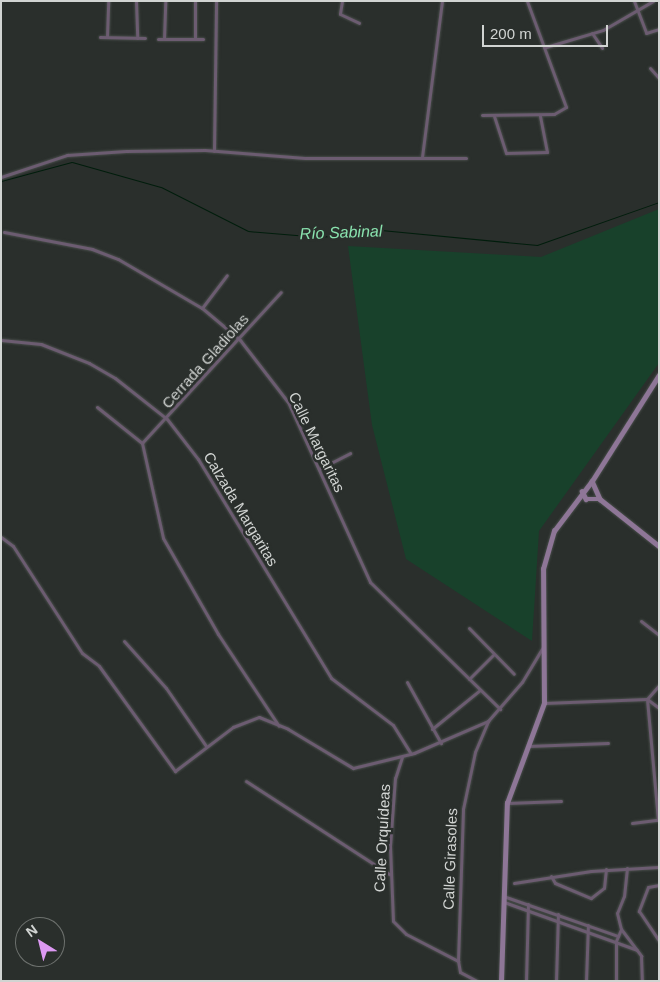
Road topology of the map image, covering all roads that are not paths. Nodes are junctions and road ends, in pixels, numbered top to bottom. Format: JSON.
{"nodes":[{"id":1,"x":108,"y":1,"type":"edge"},
{"id":2,"x":136,"y":1,"type":"edge"},
{"id":3,"x":165,"y":1,"type":"edge"},
{"id":4,"x":194,"y":1,"type":"edge"},
{"id":5,"x":216,"y":1,"type":"edge"},
{"id":6,"x":342,"y":1,"type":"edge"},
{"id":7,"x":442,"y":1,"type":"edge"},
{"id":8,"x":527,"y":1,"type":"edge"},
{"id":9,"x":634,"y":1,"type":"edge"},
{"id":10,"x":653,"y":1,"type":"edge"},
{"id":11,"x":637,"y":9,"type":"junction"},
{"id":12,"x":359,"y":23,"type":"dead end"},
{"id":13,"x":659,"y":28,"type":"edge"},
{"id":14,"x":592,"y":33,"type":"junction"},
{"id":15,"x":100,"y":37,"type":"dead end"},
{"id":16,"x":107,"y":38,"type":"junction"},
{"id":17,"x":137,"y":38,"type":"junction"},
{"id":18,"x":145,"y":38,"type":"dead end"},
{"id":19,"x":158,"y":39,"type":"dead end"},
{"id":20,"x":164,"y":39,"type":"junction"},
{"id":21,"x":195,"y":39,"type":"junction"},
{"id":22,"x":204,"y":39,"type":"dead end"},
{"id":23,"x":546,"y":47,"type":"junction"},
{"id":24,"x":602,"y":48,"type":"dead end"},
{"id":25,"x":650,"y":68,"type":"dead end"},
{"id":26,"x":659,"y":78,"type":"edge"},
{"id":27,"x":482,"y":115,"type":"dead end"},
{"id":28,"x":540,"y":115,"type":"junction"},
{"id":29,"x":494,"y":116,"type":"junction"},
{"id":30,"x":214,"y":151,"type":"junction"},
{"id":31,"x":422,"y":156,"type":"junction"},
{"id":32,"x":466,"y":158,"type":"dead end"},
{"id":33,"x":1,"y":178,"type":"edge"},
{"id":34,"x":4,"y":232,"type":"dead end"},
{"id":35,"x":227,"y":275,"type":"dead end"},
{"id":36,"x":281,"y":292,"type":"dead end"},
{"id":37,"x":202,"y":308,"type":"junction"},
{"id":38,"x":1,"y":340,"type":"edge"},
{"id":39,"x":240,"y":340,"type":"junction"},
{"id":40,"x":659,"y":376,"type":"edge"},
{"id":41,"x":97,"y":407,"type":"dead end"},
{"id":42,"x":167,"y":420,"type":"junction"},
{"id":43,"x":142,"y":443,"type":"junction"},
{"id":44,"x":350,"y":453,"type":"dead end"},
{"id":45,"x":319,"y":469,"type":"junction"},
{"id":46,"x":592,"y":481,"type":"junction"},
{"id":47,"x":582,"y":491,"type":"junction"},
{"id":48,"x":600,"y":499,"type":"junction"},
{"id":49,"x":1,"y":537,"type":"edge"},
{"id":50,"x":659,"y":546,"type":"edge"},
{"id":51,"x":641,"y":621,"type":"dead end"},
{"id":52,"x":469,"y":628,"type":"dead end"},
{"id":53,"x":659,"y":635,"type":"edge"},
{"id":54,"x":124,"y":641,"type":"dead end"},
{"id":55,"x":545,"y":644,"type":"junction"},
{"id":56,"x":494,"y":654,"type":"junction"},
{"id":57,"x":514,"y":674,"type":"dead end"},
{"id":58,"x":469,"y":679,"type":"junction"},
{"id":59,"x":406,"y":682,"type":"dead end"},
{"id":60,"x":659,"y":684,"type":"edge"},
{"id":61,"x":480,"y":690,"type":"junction"},
{"id":62,"x":647,"y":699,"type":"junction"},
{"id":63,"x":544,"y":703,"type":"junction"},
{"id":64,"x":659,"y":708,"type":"edge"},
{"id":65,"x":500,"y":709,"type":"junction"},
{"id":66,"x":488,"y":721,"type":"junction"},
{"id":67,"x":280,"y":726,"type":"junction"},
{"id":68,"x":432,"y":729,"type":"junction"},
{"id":69,"x":608,"y":743,"type":"dead end"},
{"id":70,"x":441,"y":744,"type":"junction"},
{"id":71,"x":527,"y":746,"type":"junction"},
{"id":72,"x":206,"y":747,"type":"junction"},
{"id":73,"x":411,"y":754,"type":"junction"},
{"id":74,"x":402,"y":756,"type":"junction"},
{"id":75,"x":246,"y":781,"type":"dead end"},
{"id":76,"x":560,"y":801,"type":"dead end"},
{"id":77,"x":507,"y":803,"type":"junction"},
{"id":78,"x":658,"y":820,"type":"edge"},
{"id":79,"x":632,"y":823,"type":"dead end"},
{"id":80,"x":659,"y":867,"type":"edge"},
{"id":81,"x":627,"y":868,"type":"junction"},
{"id":82,"x":606,"y":869,"type":"junction"},
{"id":83,"x":389,"y":874,"type":"junction"},
{"id":84,"x":551,"y":876,"type":"junction"},
{"id":85,"x":514,"y":883,"type":"dead end"},
{"id":86,"x":659,"y":885,"type":"edge"},
{"id":87,"x":502,"y":895,"type":"junction"},
{"id":88,"x":502,"y":902,"type":"junction"},
{"id":89,"x":528,"y":904,"type":"junction"},
{"id":90,"x":527,"y":911,"type":"junction"},
{"id":91,"x":558,"y":914,"type":"junction"},
{"id":92,"x":556,"y":922,"type":"junction"},
{"id":93,"x":588,"y":925,"type":"junction"},
{"id":94,"x":621,"y":929,"type":"junction"},
{"id":95,"x":587,"y":932,"type":"junction"},
{"id":96,"x":618,"y":936,"type":"junction"},
{"id":97,"x":616,"y":941,"type":"junction"},
{"id":98,"x":659,"y":941,"type":"edge"},
{"id":99,"x":638,"y":950,"type":"junction"},
{"id":100,"x":458,"y":961,"type":"junction"},
{"id":101,"x":477,"y":981,"type":"edge"},
{"id":102,"x":501,"y":981,"type":"edge"},
{"id":103,"x":526,"y":981,"type":"edge"},
{"id":104,"x":556,"y":981,"type":"edge"},
{"id":105,"x":586,"y":981,"type":"edge"},
{"id":106,"x":616,"y":981,"type":"edge"},
{"id":107,"x":642,"y":981,"type":"edge"}],
"edges":[{"from":1,"to":16,"type":"street"},
{"from":2,"to":17,"type":"street"},
{"from":3,"to":20,"type":"street"},
{"from":4,"to":21,"type":"street"},
{"from":5,"to":30,"type":"street"},
{"from":6,"to":12,"type":"street"},
{"from":7,"to":31,"type":"street"},
{"from":8,"to":23,"type":"street"},
{"from":9,"to":11,"type":"street"},
{"from":10,"to":11,"type":"street"},
{"from":11,"to":13,"type":"street"},
{"from":11,"to":14,"type":"street"},
{"from":14,"to":23,"type":"street"},
{"from":14,"to":24,"type":"street"},
{"from":15,"to":16,"type":"street"},
{"from":16,"to":17,"type":"street"},
{"from":17,"to":18,"type":"street"},
{"from":19,"to":20,"type":"street"},
{"from":20,"to":21,"type":"street"},
{"from":21,"to":22,"type":"street"},
{"from":23,"to":28,"type":"street"},
{"from":25,"to":26,"type":"street"},
{"from":27,"to":29,"type":"street"},
{"from":28,"to":29,"type":"street"},
{"from":28,"to":29,"type":"street"},
{"from":30,"to":31,"type":"street"},
{"from":30,"to":33,"type":"street"},
{"from":31,"to":32,"type":"street"},
{"from":34,"to":37,"type":"street","name":"Calle Margaritas"},
{"from":35,"to":37,"type":"street"},
{"from":36,"to":39,"type":"street","name":"Cerrada Gladiolas"},
{"from":37,"to":39,"type":"street","name":"Calle Margaritas"},
{"from":38,"to":42,"type":"street","name":"Calzada Margaritas"},
{"from":39,"to":42,"type":"street","name":"Cerrada Gladiolas"},
{"from":39,"to":45,"type":"street","name":"Calle Margaritas"},
{"from":40,"to":46,"type":"street"},
{"from":41,"to":43,"type":"street"},
{"from":42,"to":43,"type":"street","name":"Cerrada Gladiolas"},
{"from":42,"to":73,"type":"street","name":"Calzada Margaritas"},
{"from":43,"to":67,"type":"street"},
{"from":44,"to":45,"type":"street"},
{"from":45,"to":58,"type":"street","name":"Calle Margaritas"},
{"from":46,"to":47,"type":"street"},
{"from":46,"to":48,"type":"street"},
{"from":47,"to":48,"type":"street"},
{"from":47,"to":55,"type":"street"},
{"from":48,"to":50,"type":"street"},
{"from":49,"to":72,"type":"street"},
{"from":51,"to":53,"type":"street"},
{"from":52,"to":56,"type":"street"},
{"from":54,"to":72,"type":"street"},
{"from":55,"to":63,"type":"street"},
{"from":55,"to":65,"type":"street"},
{"from":56,"to":57,"type":"street"},
{"from":56,"to":58,"type":"street"},
{"from":58,"to":61,"type":"street","name":"Calle Margaritas"},
{"from":59,"to":68,"type":"street"},
{"from":60,"to":62,"type":"street"},
{"from":61,"to":65,"type":"street","name":"Calle Margaritas"},
{"from":61,"to":68,"type":"street"},
{"from":62,"to":63,"type":"street"},
{"from":62,"to":64,"type":"street"},
{"from":62,"to":78,"type":"street"},
{"from":63,"to":71,"type":"street"},
{"from":65,"to":66,"type":"street"},
{"from":66,"to":70,"type":"street"},
{"from":66,"to":100,"type":"street","name":"Calle Girasoles"},
{"from":67,"to":72,"type":"street"},
{"from":67,"to":74,"type":"street"},
{"from":68,"to":70,"type":"street"},
{"from":69,"to":71,"type":"street"},
{"from":70,"to":73,"type":"street"},
{"from":71,"to":77,"type":"street"},
{"from":73,"to":74,"type":"street"},
{"from":74,"to":83,"type":"street","name":"Calle Orquídeas"},
{"from":75,"to":83,"type":"street"},
{"from":76,"to":77,"type":"street"},
{"from":77,"to":87,"type":"street"},
{"from":78,"to":79,"type":"street"},
{"from":80,"to":81,"type":"street"},
{"from":81,"to":82,"type":"street"},
{"from":81,"to":94,"type":"street"},
{"from":82,"to":84,"type":"street"},
{"from":82,"to":84,"type":"street"},
{"from":83,"to":100,"type":"street","name":"Calle Orquídeas"},
{"from":84,"to":85,"type":"street"},
{"from":86,"to":98,"type":"street"},
{"from":87,"to":88,"type":"street"},
{"from":87,"to":89,"type":"street"},
{"from":88,"to":90,"type":"street"},
{"from":88,"to":102,"type":"street"},
{"from":89,"to":90,"type":"street"},
{"from":89,"to":91,"type":"street"},
{"from":90,"to":92,"type":"street"},
{"from":90,"to":103,"type":"street"},
{"from":91,"to":92,"type":"street"},
{"from":91,"to":93,"type":"street"},
{"from":92,"to":95,"type":"street"},
{"from":92,"to":104,"type":"street"},
{"from":93,"to":95,"type":"street"},
{"from":93,"to":96,"type":"street"},
{"from":94,"to":96,"type":"street"},
{"from":94,"to":99,"type":"street"},
{"from":95,"to":97,"type":"street"},
{"from":95,"to":105,"type":"street"},
{"from":96,"to":97,"type":"street"},
{"from":97,"to":99,"type":"street"},
{"from":97,"to":106,"type":"street"},
{"from":99,"to":107,"type":"street"},
{"from":100,"to":101,"type":"street","name":"Calle Girasoles"}]}
